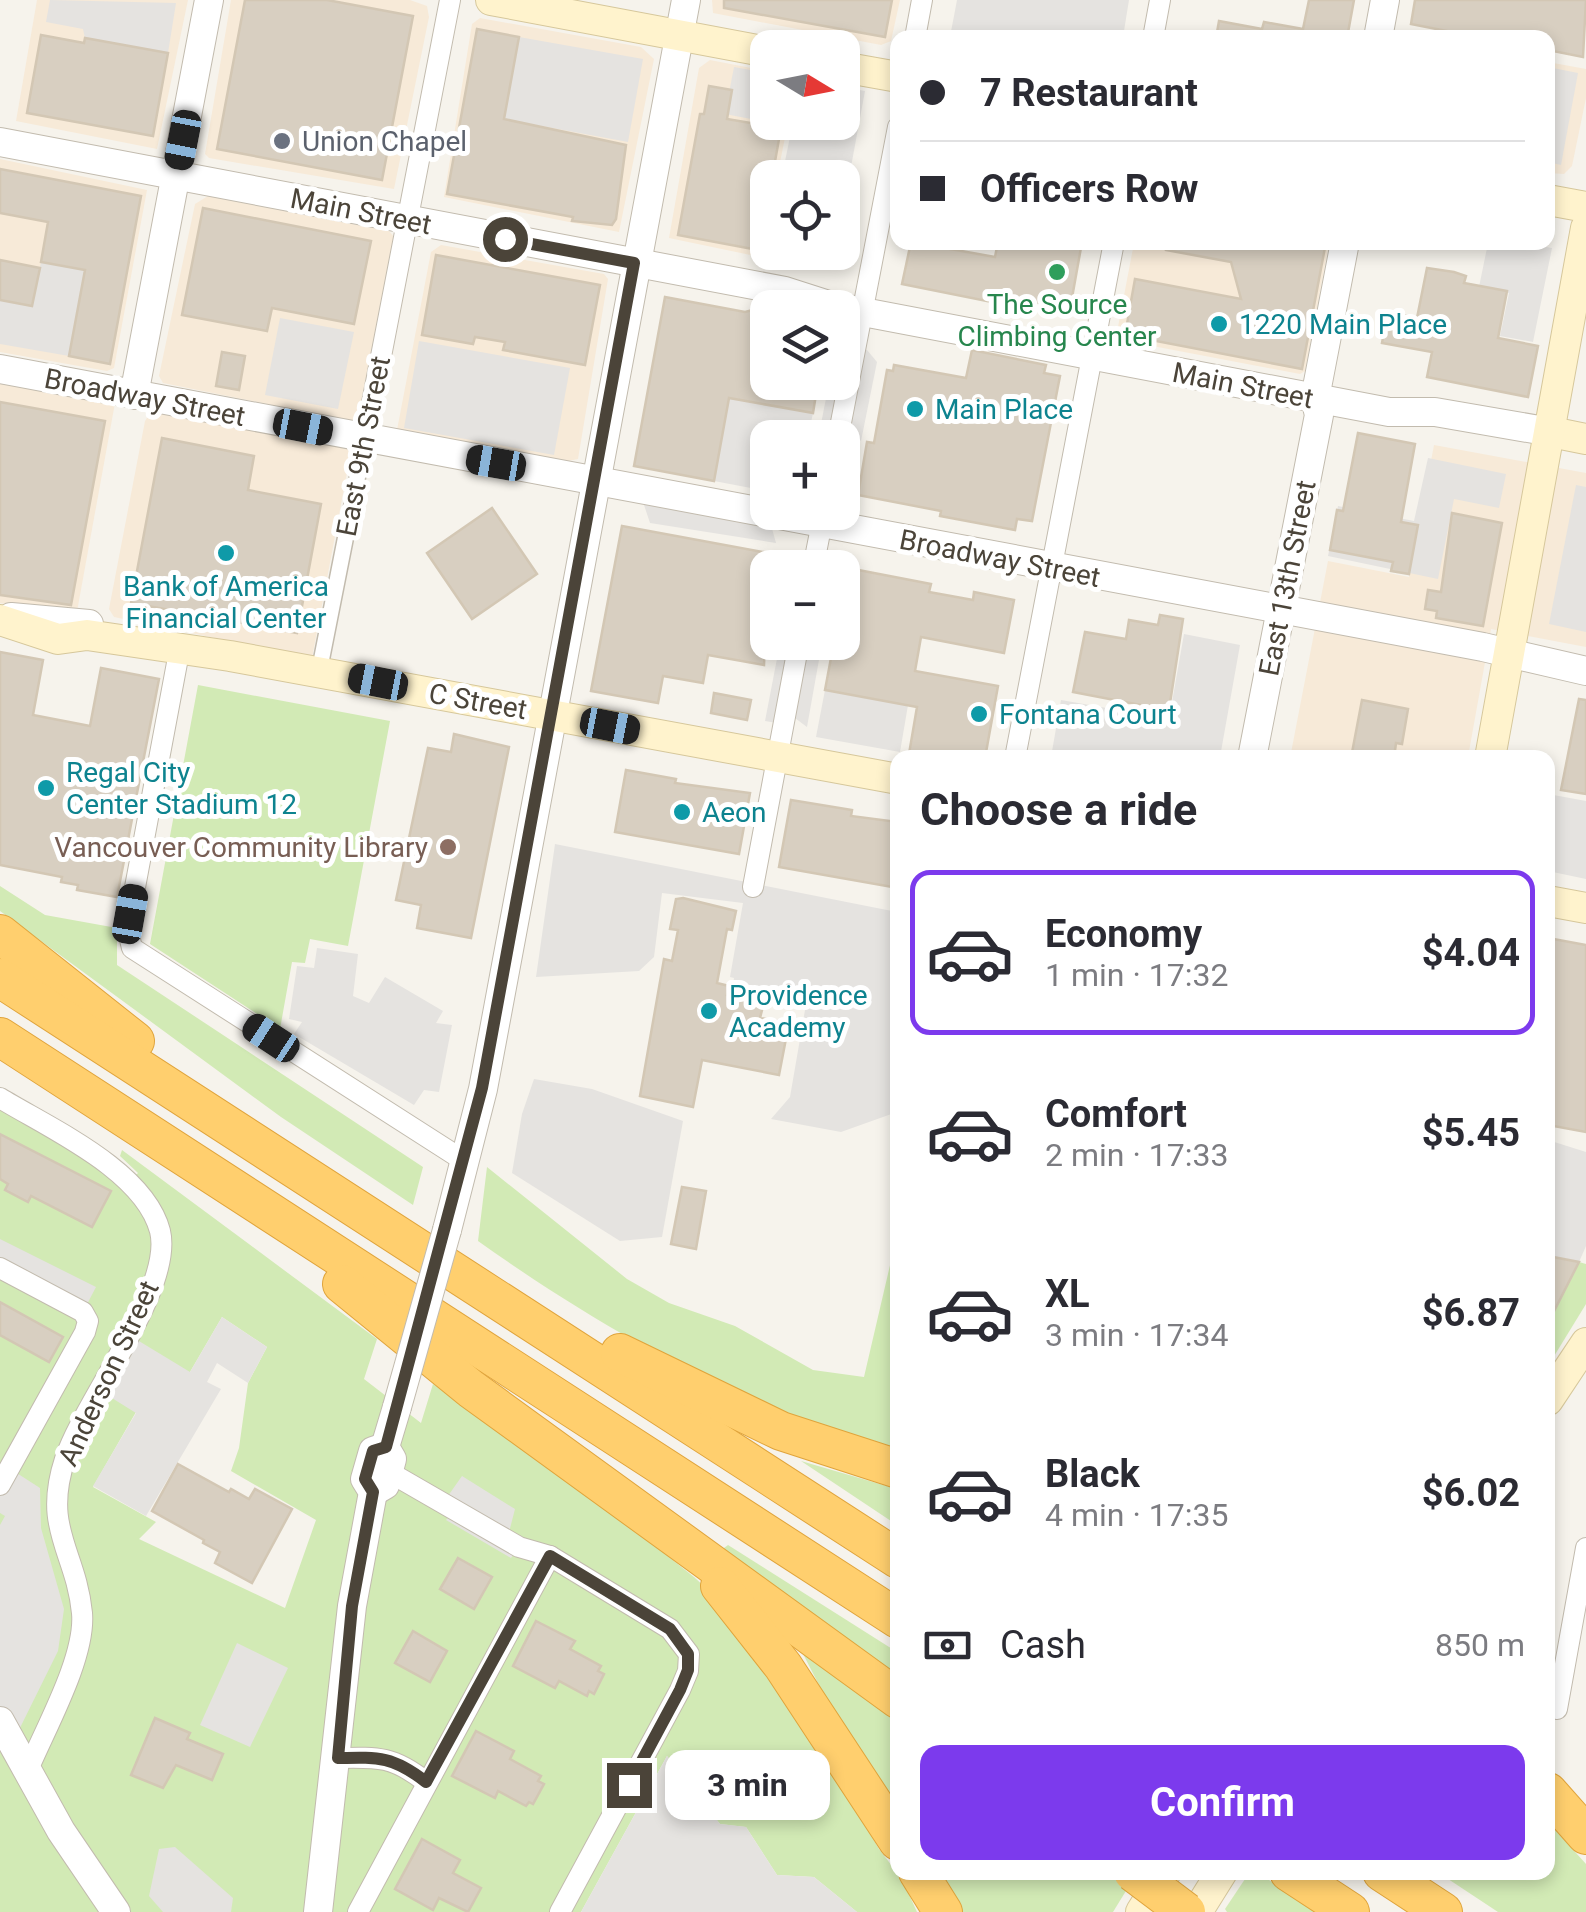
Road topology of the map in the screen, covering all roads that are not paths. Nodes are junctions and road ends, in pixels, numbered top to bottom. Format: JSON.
{"nodes":[{"id":1,"x":209,"y":0,"type":"edge"},
{"id":2,"x":450,"y":0,"type":"edge"},
{"id":3,"x":491,"y":0,"type":"edge"},
{"id":4,"x":686,"y":0,"type":"edge"},
{"id":5,"x":922,"y":0,"type":"edge"},
{"id":6,"x":1160,"y":0,"type":"edge"},
{"id":7,"x":1385,"y":0,"type":"edge"},
{"id":8,"x":916,"y":30,"type":"edge"},
{"id":9,"x":1154,"y":30,"type":"edge"},
{"id":10,"x":1379,"y":30,"type":"edge"},
{"id":11,"x":679,"y":36,"type":"junction"},
{"id":12,"x":750,"y":49,"type":"edge"},
{"id":13,"x":860,"y":70,"type":"edge"},
{"id":14,"x":890,"y":75,"type":"edge"},
{"id":15,"x":0,"y":142,"type":"edge"},
{"id":16,"x":890,"y":156,"type":"edge"},
{"id":17,"x":176,"y":174,"type":"junction"},
{"id":18,"x":1555,"y":201,"type":"edge"},
{"id":19,"x":1586,"y":207,"type":"edge"},
{"id":20,"x":407,"y":220,"type":"junction"},
{"id":21,"x":1586,"y":228,"type":"edge"},
{"id":22,"x":1112,"y":250,"type":"edge"},
{"id":23,"x":1343,"y":250,"type":"edge"},
{"id":24,"x":634,"y":263,"type":"junction"},
{"id":25,"x":781,"y":290,"type":"edge"},
{"id":26,"x":853,"y":290,"type":"edge"},
{"id":27,"x":860,"y":312,"type":"edge"},
{"id":28,"x":1092,"y":356,"type":"junction"},
{"id":29,"x":0,"y":369,"type":"edge"},
{"id":30,"x":134,"y":394,"type":"junction"},
{"id":31,"x":1314,"y":398,"type":"junction"},
{"id":32,"x":1551,"y":432,"type":"junction"},
{"id":33,"x":365,"y":439,"type":"junction"},
{"id":34,"x":1586,"y":439,"type":"edge"},
{"id":35,"x":595,"y":481,"type":"junction"},
{"id":36,"x":750,"y":506,"type":"edge"},
{"id":37,"x":860,"y":526,"type":"edge"},
{"id":38,"x":1052,"y":568,"type":"junction"},
{"id":39,"x":1281,"y":611,"type":"junction"},
{"id":40,"x":0,"y":618,"type":"edge"},
{"id":41,"x":180,"y":647,"type":"junction"},
{"id":42,"x":1510,"y":652,"type":"junction"},
{"id":43,"x":796,"y":660,"type":"edge"},
{"id":44,"x":1586,"y":671,"type":"edge"},
{"id":45,"x":319,"y":672,"type":"junction"},
{"id":46,"x":551,"y":715,"type":"junction"},
{"id":47,"x":1018,"y":750,"type":"edge"},
{"id":48,"x":1254,"y":750,"type":"edge"},
{"id":49,"x":1492,"y":750,"type":"edge"},
{"id":50,"x":778,"y":757,"type":"junction"},
{"id":51,"x":890,"y":778,"type":"edge"},
{"id":52,"x":753,"y":888,"type":"dead end"},
{"id":53,"x":1555,"y":902,"type":"edge"},
{"id":54,"x":1586,"y":908,"type":"edge"},
{"id":55,"x":0,"y":934,"type":"edge"},
{"id":56,"x":0,"y":978,"type":"edge"},
{"id":57,"x":0,"y":1037,"type":"edge"},
{"id":58,"x":0,"y":1098,"type":"edge"},
{"id":59,"x":234,"y":1129,"type":"junction"},
{"id":60,"x":197,"y":1165,"type":"junction"},
{"id":61,"x":462,"y":1174,"type":"junction"},
{"id":62,"x":402,"y":1238,"type":"junction"},
{"id":63,"x":0,"y":1268,"type":"edge"},
{"id":64,"x":1586,"y":1343,"type":"edge"},
{"id":65,"x":1555,"y":1390,"type":"edge"},
{"id":66,"x":890,"y":1466,"type":"edge"},
{"id":67,"x":382,"y":1470,"type":"junction"},
{"id":68,"x":0,"y":1484,"type":"edge"},
{"id":69,"x":672,"y":1532,"type":"junction"},
{"id":70,"x":1586,"y":1548,"type":"edge"},
{"id":71,"x":890,"y":1554,"type":"edge"},
{"id":72,"x":550,"y":1556,"type":"junction"},
{"id":73,"x":890,"y":1613,"type":"edge"},
{"id":74,"x":1580,"y":1619,"type":"edge"},
{"id":75,"x":890,"y":1694,"type":"edge"},
{"id":76,"x":1557,"y":1710,"type":"dead end"},
{"id":77,"x":0,"y":1721,"type":"edge"},
{"id":78,"x":338,"y":1758,"type":"junction"},
{"id":79,"x":28,"y":1770,"type":"junction"},
{"id":80,"x":426,"y":1782,"type":"junction"},
{"id":81,"x":1555,"y":1800,"type":"edge"},
{"id":82,"x":890,"y":1829,"type":"edge"},
{"id":83,"x":1586,"y":1835,"type":"edge"},
{"id":84,"x":923,"y":1880,"type":"edge"},
{"id":85,"x":1144,"y":1880,"type":"edge"},
{"id":86,"x":1161,"y":1880,"type":"edge"},
{"id":87,"x":1217,"y":1880,"type":"edge"},
{"id":88,"x":1301,"y":1880,"type":"edge"},
{"id":89,"x":1394,"y":1880,"type":"edge"},
{"id":90,"x":116,"y":1912,"type":"edge"},
{"id":91,"x":318,"y":1912,"type":"edge"},
{"id":92,"x":358,"y":1912,"type":"edge"},
{"id":93,"x":560,"y":1912,"type":"edge"},
{"id":94,"x":943,"y":1912,"type":"edge"},
{"id":95,"x":1141,"y":1912,"type":"edge"},
{"id":96,"x":1186,"y":1912,"type":"edge"},
{"id":97,"x":1197,"y":1912,"type":"edge"},
{"id":98,"x":1350,"y":1912,"type":"edge"},
{"id":99,"x":1443,"y":1912,"type":"edge"}],
"edges":[{"from":1,"to":17,"type":"street"},
{"from":2,"to":20,"type":"street","name":"East 9th Street"},
{"from":3,"to":11,"type":"main road"},
{"from":4,"to":11,"type":"street"},
{"from":5,"to":8,"type":"street"},
{"from":6,"to":9,"type":"street"},
{"from":7,"to":10,"type":"street"},
{"from":11,"to":12,"type":"main road"},
{"from":11,"to":24,"type":"street"},
{"from":13,"to":14,"type":"main road"},
{"from":15,"to":17,"type":"street","name":"Main Street"},
{"from":16,"to":26,"type":"street"},
{"from":17,"to":20,"type":"street","name":"Main Street"},
{"from":17,"to":30,"type":"street"},
{"from":18,"to":19,"type":"main road"},
{"from":20,"to":24,"type":"street","name":"Main Street"},
{"from":20,"to":33,"type":"street","name":"East 9th Street"},
{"from":21,"to":32,"type":"main road"},
{"from":22,"to":28,"type":"street"},
{"from":23,"to":31,"type":"street","name":"East 13th Street"},
{"from":24,"to":25,"type":"street","name":"Main Street"},
{"from":24,"to":35,"type":"street"},
{"from":27,"to":28,"type":"street","name":"Main Street"},
{"from":28,"to":31,"type":"street","name":"Main Street"},
{"from":28,"to":38,"type":"street"},
{"from":29,"to":30,"type":"street","name":"Broadway Street"},
{"from":30,"to":33,"type":"street","name":"Broadway Street"},
{"from":31,"to":32,"type":"street","name":"Main Street"},
{"from":31,"to":39,"type":"street","name":"East 13th Street"},
{"from":32,"to":34,"type":"main road","name":"Main Street"},
{"from":32,"to":42,"type":"main road"},
{"from":33,"to":35,"type":"street","name":"Broadway Street"},
{"from":33,"to":45,"type":"street","name":"East 9th Street"},
{"from":35,"to":36,"type":"street","name":"Broadway Street"},
{"from":35,"to":46,"type":"street"},
{"from":37,"to":38,"type":"street","name":"Broadway Street"},
{"from":38,"to":39,"type":"street","name":"Broadway Street"},
{"from":38,"to":47,"type":"street"},
{"from":39,"to":42,"type":"street","name":"Broadway Street"},
{"from":39,"to":48,"type":"street","name":"East 13th Street"},
{"from":40,"to":41,"type":"main road","name":"C Street"},
{"from":41,"to":45,"type":"main road","name":"C Street"},
{"from":41,"to":61,"type":"street"},
{"from":42,"to":44,"type":"street","name":"Broadway Street"},
{"from":42,"to":49,"type":"main road"},
{"from":43,"to":50,"type":"street"},
{"from":45,"to":46,"type":"main road","name":"C Street"},
{"from":46,"to":50,"type":"main road","name":"C Street"},
{"from":46,"to":61,"type":"street"},
{"from":50,"to":51,"type":"main road","name":"C Street"},
{"from":50,"to":52,"type":"street"},
{"from":53,"to":54,"type":"main road"},
{"from":55,"to":59,"type":"highway"},
{"from":56,"to":59,"type":"highway"},
{"from":57,"to":60,"type":"highway"},
{"from":58,"to":79,"type":"street","name":"Anderson Street"},
{"from":59,"to":62,"type":"highway"},
{"from":60,"to":69,"type":"highway"},
{"from":60,"to":73,"type":"highway"},
{"from":61,"to":67,"type":"street","bridge":true},
{"from":62,"to":66,"type":"highway"},
{"from":62,"to":71,"type":"highway"},
{"from":63,"to":68,"type":"street"},
{"from":64,"to":65,"type":"main road"},
{"from":67,"to":72,"type":"street"},
{"from":67,"to":78,"type":"street"},
{"from":69,"to":75,"type":"highway"},
{"from":69,"to":82,"type":"highway"},
{"from":70,"to":74,"type":"street"},
{"from":72,"to":80,"type":"street"},
{"from":72,"to":93,"type":"street"},
{"from":74,"to":76,"type":"street"},
{"from":77,"to":79,"type":"street"},
{"from":78,"to":80,"type":"street"},
{"from":78,"to":91,"type":"street"},
{"from":79,"to":90,"type":"street"},
{"from":80,"to":92,"type":"street"},
{"from":81,"to":83,"type":"highway"},
{"from":84,"to":94,"type":"highway"},
{"from":85,"to":96,"type":"highway","bridge":true},
{"from":86,"to":95,"type":"main road"},
{"from":87,"to":97,"type":"main road"},
{"from":88,"to":98,"type":"highway"},
{"from":89,"to":99,"type":"highway"}]}
